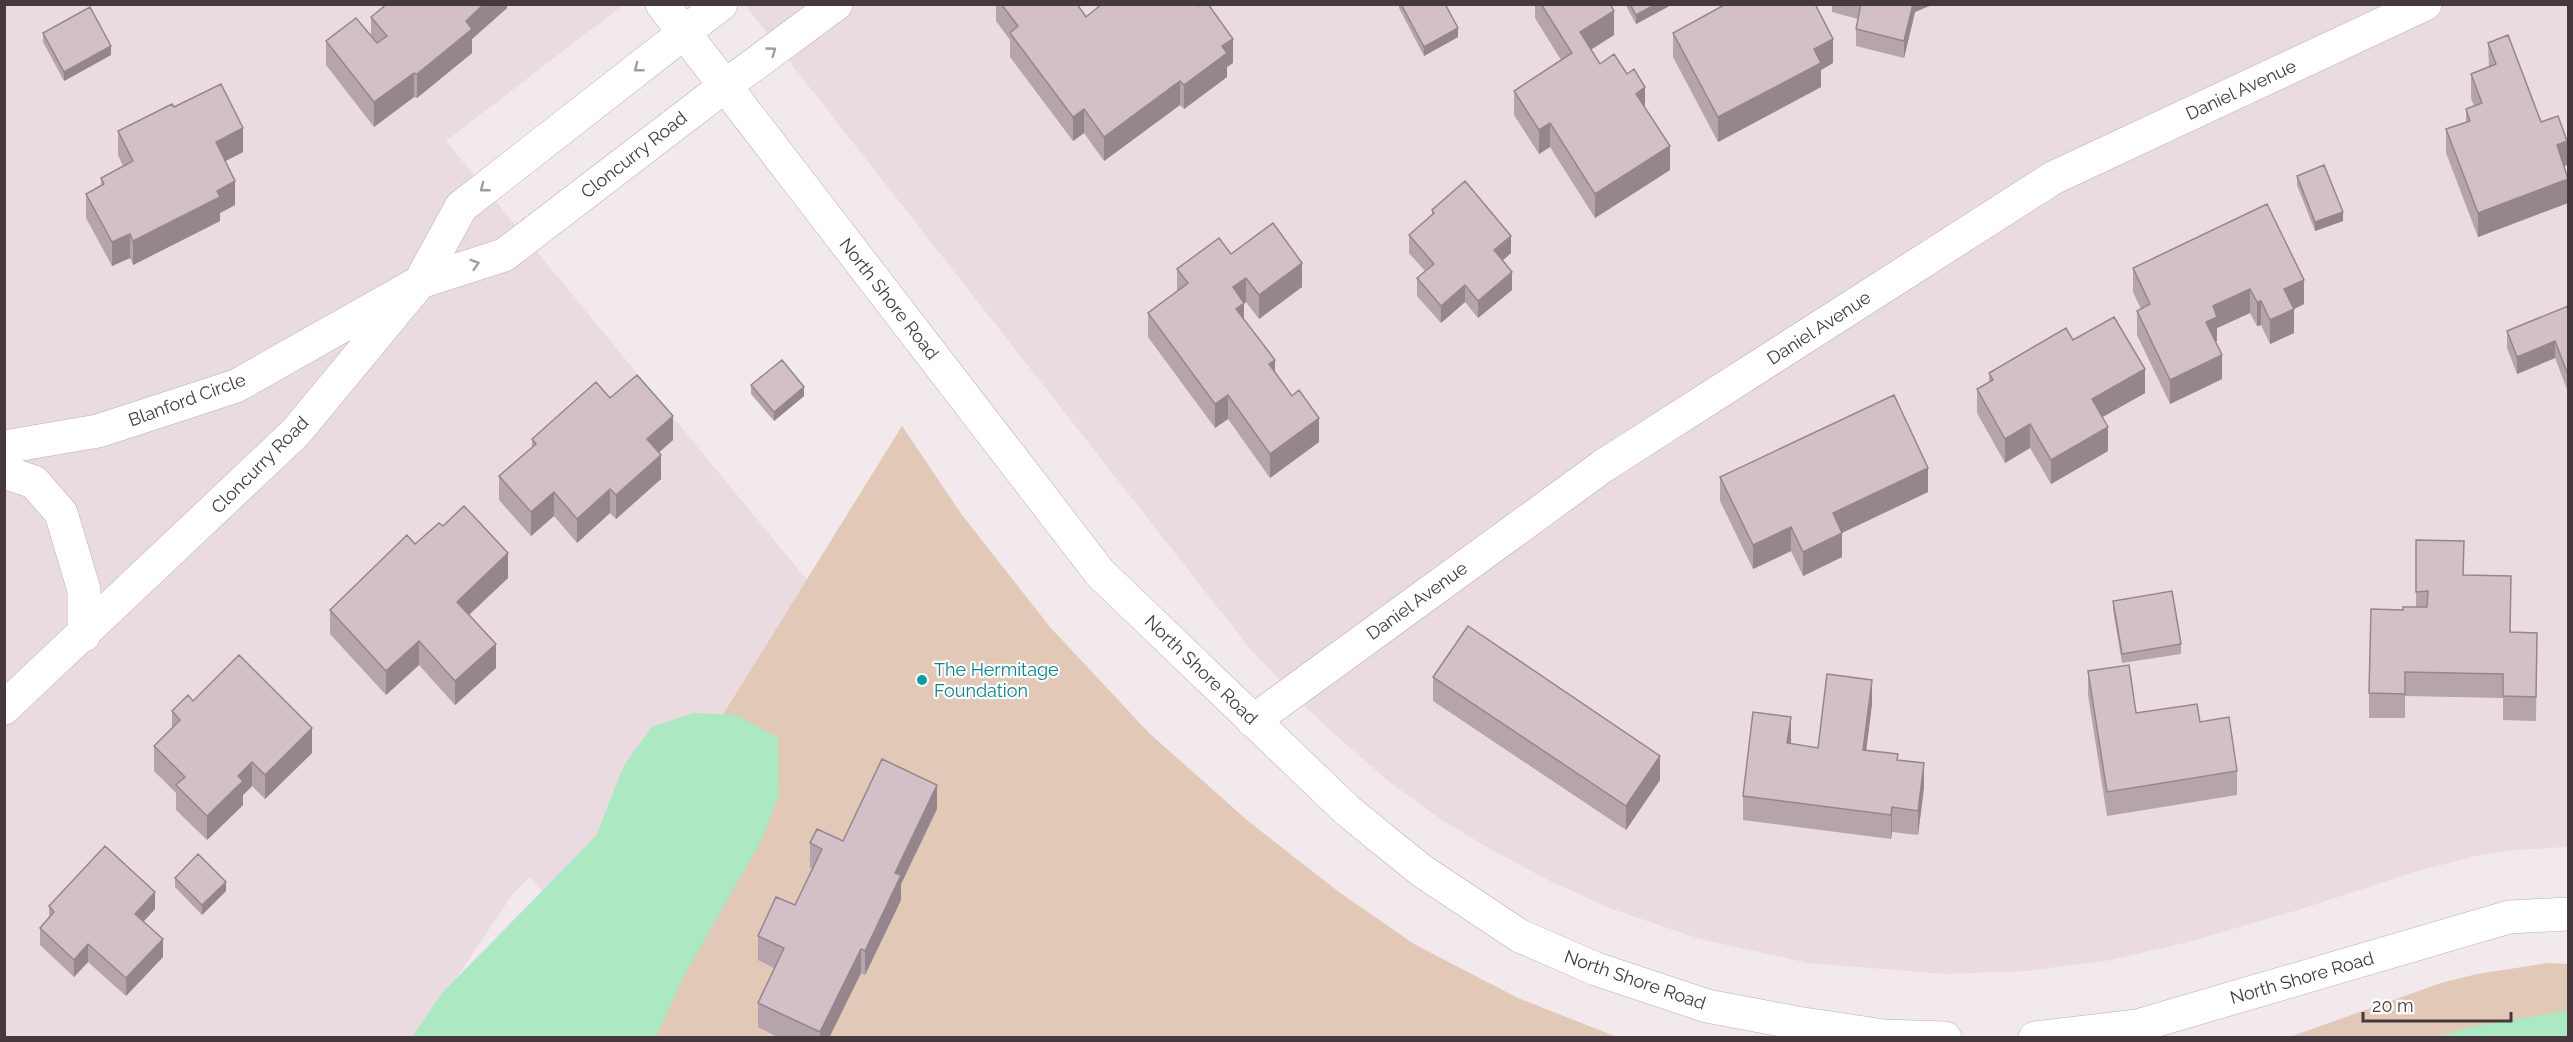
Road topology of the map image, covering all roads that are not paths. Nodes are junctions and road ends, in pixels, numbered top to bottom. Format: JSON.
{"nodes":[{"id":1,"x":663,"y":4,"type":"edge"},
{"id":2,"x":721,"y":4,"type":"edge"},
{"id":3,"x":836,"y":4,"type":"edge"},
{"id":4,"x":2425,"y":4,"type":"edge"},
{"id":5,"x":684,"y":32,"type":"junction"},
{"id":6,"x":724,"y":86,"type":"junction"},
{"id":7,"x":420,"y":282,"type":"junction"},
{"id":8,"x":4,"y":447,"type":"edge"},
{"id":9,"x":4,"y":472,"type":"edge"},
{"id":10,"x":84,"y":635,"type":"junction"},
{"id":11,"x":4,"y":708,"type":"edge"},
{"id":12,"x":1253,"y":721,"type":"junction"},
{"id":13,"x":2568,"y":914,"type":"edge"},
{"id":14,"x":1945,"y":1038,"type":"edge"},
{"id":15,"x":2035,"y":1038,"type":"edge"}],
"edges":[{"from":1,"to":5,"type":"street","name":"North Shore Road"},
{"from":2,"to":5,"type":"street","name":"Cloncurry Road"},
{"from":6,"to":3,"type":"street","name":"Cloncurry Road","one_way":true},
{"from":4,"to":12,"type":"street","name":"Daniel Avenue"},
{"from":5,"to":6,"type":"street","name":"North Shore Road"},
{"from":5,"to":7,"type":"street","name":"Cloncurry Road","one_way":true},
{"from":7,"to":6,"type":"street","name":"Cloncurry Road","one_way":true},
{"from":6,"to":12,"type":"street","name":"North Shore Road"},
{"from":7,"to":8,"type":"street","name":"Blanford Circle"},
{"from":7,"to":10,"type":"street","name":"Cloncurry Road"},
{"from":9,"to":10,"type":"street"},
{"from":10,"to":11,"type":"street","name":"Cloncurry Road"},
{"from":12,"to":14,"type":"street","name":"North Shore Road"},
{"from":13,"to":15,"type":"street","name":"North Shore Road"}]}
